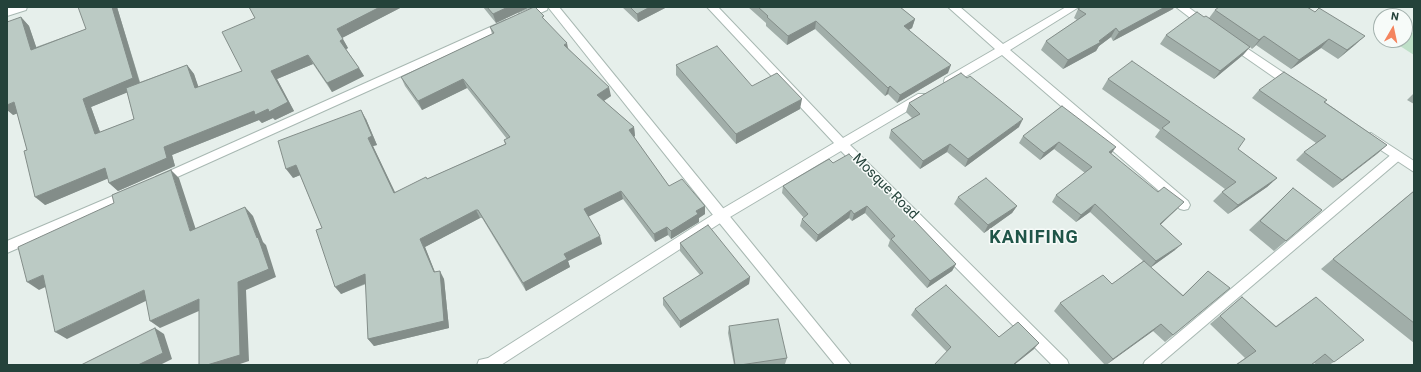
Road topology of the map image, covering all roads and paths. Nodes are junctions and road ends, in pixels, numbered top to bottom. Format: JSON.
{"nodes":[{"id":1,"x":22,"y":7,"type":"edge"},
{"id":2,"x":543,"y":7,"type":"edge"},
{"id":3,"x":554,"y":7,"type":"edge"},
{"id":4,"x":712,"y":7,"type":"edge"},
{"id":5,"x":953,"y":7,"type":"edge"},
{"id":6,"x":1074,"y":7,"type":"edge"},
{"id":7,"x":1181,"y":7,"type":"edge"},
{"id":8,"x":7,"y":12,"type":"edge"},
{"id":9,"x":1214,"y":30,"type":"edge"},
{"id":10,"x":1227,"y":39,"type":"edge"},
{"id":11,"x":1002,"y":51,"type":"junction"},
{"id":12,"x":1299,"y":88,"type":"edge"},
{"id":13,"x":1364,"y":133,"type":"edge"},
{"id":14,"x":842,"y":143,"type":"junction"},
{"id":15,"x":1397,"y":156,"type":"junction"},
{"id":16,"x":1414,"y":168,"type":"edge"},
{"id":17,"x":152,"y":184,"type":"edge"},
{"id":18,"x":137,"y":190,"type":"edge"},
{"id":19,"x":1184,"y":205,"type":"edge"},
{"id":20,"x":721,"y":216,"type":"junction"},
{"id":21,"x":7,"y":247,"type":"edge"},
{"id":22,"x":484,"y":365,"type":"edge"},
{"id":23,"x":844,"y":365,"type":"edge"},
{"id":24,"x":1062,"y":365,"type":"edge"},
{"id":25,"x":1148,"y":365,"type":"edge"}],
"edges":[{"from":1,"to":8,"type":"street"},
{"from":2,"to":17,"type":"street"},
{"from":3,"to":20,"type":"street"},
{"from":4,"to":14,"type":"street","name":"Mosque Road"},
{"from":5,"to":11,"type":"street"},
{"from":6,"to":11,"type":"street"},
{"from":7,"to":9,"type":"street"},
{"from":10,"to":12,"type":"street"},
{"from":11,"to":14,"type":"street"},
{"from":11,"to":19,"type":"street"},
{"from":13,"to":15,"type":"street"},
{"from":14,"to":20,"type":"street"},
{"from":14,"to":24,"type":"street","name":"Mosque Road"},
{"from":15,"to":16,"type":"street"},
{"from":15,"to":25,"type":"lane"},
{"from":18,"to":21,"type":"street"},
{"from":20,"to":22,"type":"street"},
{"from":20,"to":23,"type":"street"}]}
